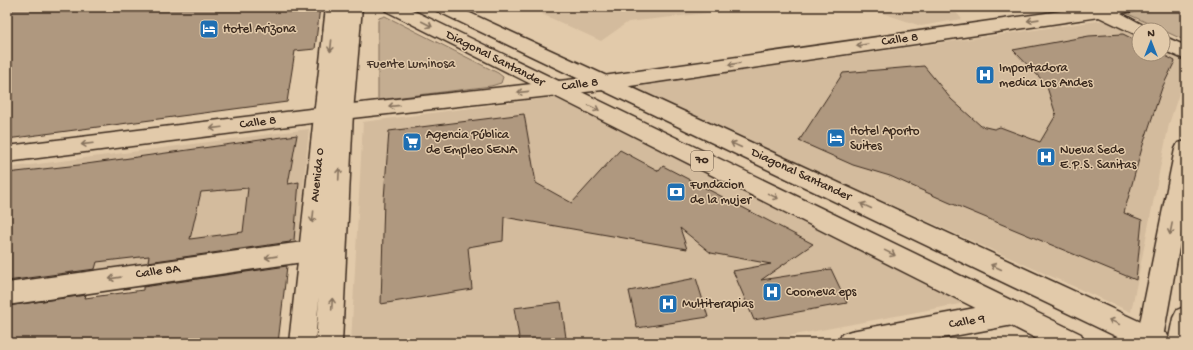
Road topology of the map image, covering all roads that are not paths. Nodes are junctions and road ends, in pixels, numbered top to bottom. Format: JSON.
{"nodes":[{"id":1,"x":335,"y":7,"type":"edge"},
{"id":2,"x":353,"y":7,"type":"edge"},
{"id":3,"x":392,"y":7,"type":"edge"},
{"id":4,"x":443,"y":7,"type":"edge"},
{"id":5,"x":1127,"y":7,"type":"edge"},
{"id":6,"x":1097,"y":9,"type":"edge"},
{"id":7,"x":1131,"y":26,"type":"edge"},
{"id":8,"x":1171,"y":46,"type":"edge"},
{"id":9,"x":1186,"y":54,"type":"edge"},
{"id":10,"x":603,"y":83,"type":"junction"},
{"id":11,"x":554,"y":88,"type":"junction"},
{"id":12,"x":333,"y":114,"type":"junction"},
{"id":13,"x":1186,"y":150,"type":"edge"},
{"id":14,"x":7,"y":154,"type":"edge"},
{"id":15,"x":310,"y":251,"type":"junction"},
{"id":16,"x":7,"y":294,"type":"edge"},
{"id":17,"x":1012,"y":313,"type":"junction"},
{"id":18,"x":1186,"y":318,"type":"edge"},
{"id":19,"x":1152,"y":342,"type":"edge"},
{"id":20,"x":302,"y":343,"type":"edge"},
{"id":21,"x":329,"y":343,"type":"edge"},
{"id":22,"x":851,"y":343,"type":"edge"},
{"id":23,"x":1072,"y":343,"type":"edge"},
{"id":24,"x":1181,"y":343,"type":"edge"}],
"edges":[{"from":1,"to":12,"type":"street","name":"Avenida 0","one_way":true},
{"from":2,"to":12,"type":"street","name":"Avenida 0"},
{"from":3,"to":11,"type":"street","name":"Diagonal Santander","number":"70","one_way":true},
{"from":4,"to":10,"type":"street","name":"Diagonal Santander","number":"70"},
{"from":5,"to":6,"type":"street","name":"Calle 8"},
{"from":6,"to":7,"type":"street"},
{"from":6,"to":10,"type":"street","name":"Calle 8","one_way":true},
{"from":8,"to":9,"type":"street"},
{"from":10,"to":11,"type":"street","name":"Calle 8"},
{"from":19,"to":10,"type":"street","name":"Diagonal Santander","number":"70","one_way":true},
{"from":11,"to":12,"type":"street","name":"Calle 8","one_way":true},
{"from":11,"to":17,"type":"street","name":"Diagonal Santander","number":"70","one_way":true},
{"from":12,"to":14,"type":"street","name":"Calle 8","one_way":true},
{"from":12,"to":15,"type":"street","name":"Avenida 0","one_way":true},
{"from":21,"to":12,"type":"street","name":"Avenida 0","one_way":true},
{"from":13,"to":19,"type":"street","one_way":true},
{"from":15,"to":16,"type":"street","name":"Calle 8A","one_way":true},
{"from":15,"to":20,"type":"street","name":"Avenida 0"},
{"from":17,"to":22,"type":"street","name":"Calle 9"},
{"from":17,"to":23,"type":"street","name":"Diagonal Santander","number":"70"},
{"from":18,"to":24,"type":"street"}]}
